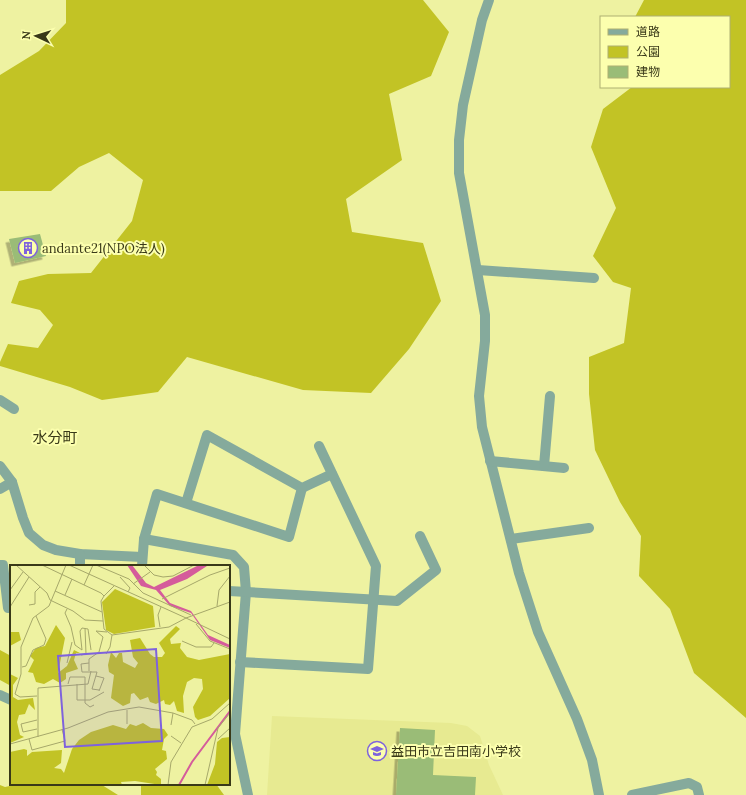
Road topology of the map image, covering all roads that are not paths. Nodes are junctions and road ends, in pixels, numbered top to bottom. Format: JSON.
{"nodes":[{"id":1,"x":489,"y":0,"type":"edge"},
{"id":2,"x":478,"y":270,"type":"junction"},
{"id":3,"x":594,"y":278,"type":"dead end"},
{"id":4,"x":550,"y":396,"type":"dead end"},
{"id":5,"x":0,"y":400,"type":"edge"},
{"id":6,"x":14,"y":409,"type":"dead end"},
{"id":7,"x":319,"y":446,"type":"dead end"},
{"id":8,"x":490,"y":461,"type":"junction"},
{"id":9,"x":0,"y":466,"type":"edge"},
{"id":10,"x":544,"y":466,"type":"junction"},
{"id":11,"x":564,"y":468,"type":"dead end"},
{"id":12,"x":332,"y":474,"type":"junction"},
{"id":13,"x":12,"y":482,"type":"junction"},
{"id":14,"x":302,"y":488,"type":"junction"},
{"id":15,"x":0,"y":489,"type":"edge"},
{"id":16,"x":186,"y":504,"type":"junction"},
{"id":17,"x":589,"y":528,"type":"dead end"},
{"id":18,"x":420,"y":536,"type":"dead end"},
{"id":19,"x":144,"y":539,"type":"junction"},
{"id":20,"x":511,"y":539,"type":"junction"},
{"id":21,"x":80,"y":554,"type":"junction"},
{"id":22,"x":142,"y":561,"type":"edge"},
{"id":23,"x":0,"y":565,"type":"edge"},
{"id":24,"x":80,"y":565,"type":"edge"},
{"id":25,"x":230,"y":591,"type":"edge"},
{"id":26,"x":246,"y":592,"type":"junction"},
{"id":27,"x":374,"y":600,"type":"junction"},
{"id":28,"x":8,"y":608,"type":"dead end"},
{"id":29,"x":240,"y":662,"type":"junction"},
{"id":30,"x":0,"y":695,"type":"edge"},
{"id":31,"x":10,"y":700,"type":"edge"},
{"id":32,"x":232,"y":733,"type":"edge"},
{"id":33,"x":248,"y":795,"type":"edge"},
{"id":34,"x":599,"y":795,"type":"edge"},
{"id":35,"x":632,"y":795,"type":"edge"},
{"id":36,"x":699,"y":795,"type":"edge"}],
"edges":[{"from":1,"to":2,"type":"street"},
{"from":2,"to":3,"type":"street"},
{"from":2,"to":8,"type":"street"},
{"from":4,"to":10,"type":"street"},
{"from":5,"to":6,"type":"street"},
{"from":7,"to":12,"type":"street"},
{"from":8,"to":10,"type":"street"},
{"from":8,"to":20,"type":"street"},
{"from":9,"to":13,"type":"street"},
{"from":10,"to":11,"type":"street"},
{"from":12,"to":14,"type":"street"},
{"from":12,"to":27,"type":"street"},
{"from":13,"to":15,"type":"street"},
{"from":13,"to":21,"type":"street"},
{"from":14,"to":16,"type":"street"},
{"from":14,"to":16,"type":"street"},
{"from":16,"to":19,"type":"street"},
{"from":17,"to":20,"type":"street"},
{"from":18,"to":27,"type":"street"},
{"from":19,"to":22,"type":"street"},
{"from":19,"to":26,"type":"street"},
{"from":20,"to":34,"type":"street"},
{"from":21,"to":22,"type":"street"},
{"from":21,"to":24,"type":"street"},
{"from":23,"to":28,"type":"street"},
{"from":25,"to":26,"type":"street"},
{"from":26,"to":27,"type":"street"},
{"from":26,"to":29,"type":"street"},
{"from":27,"to":29,"type":"street"},
{"from":29,"to":32,"type":"street"},
{"from":30,"to":31,"type":"street"},
{"from":32,"to":33,"type":"street"},
{"from":35,"to":36,"type":"street"}]}
